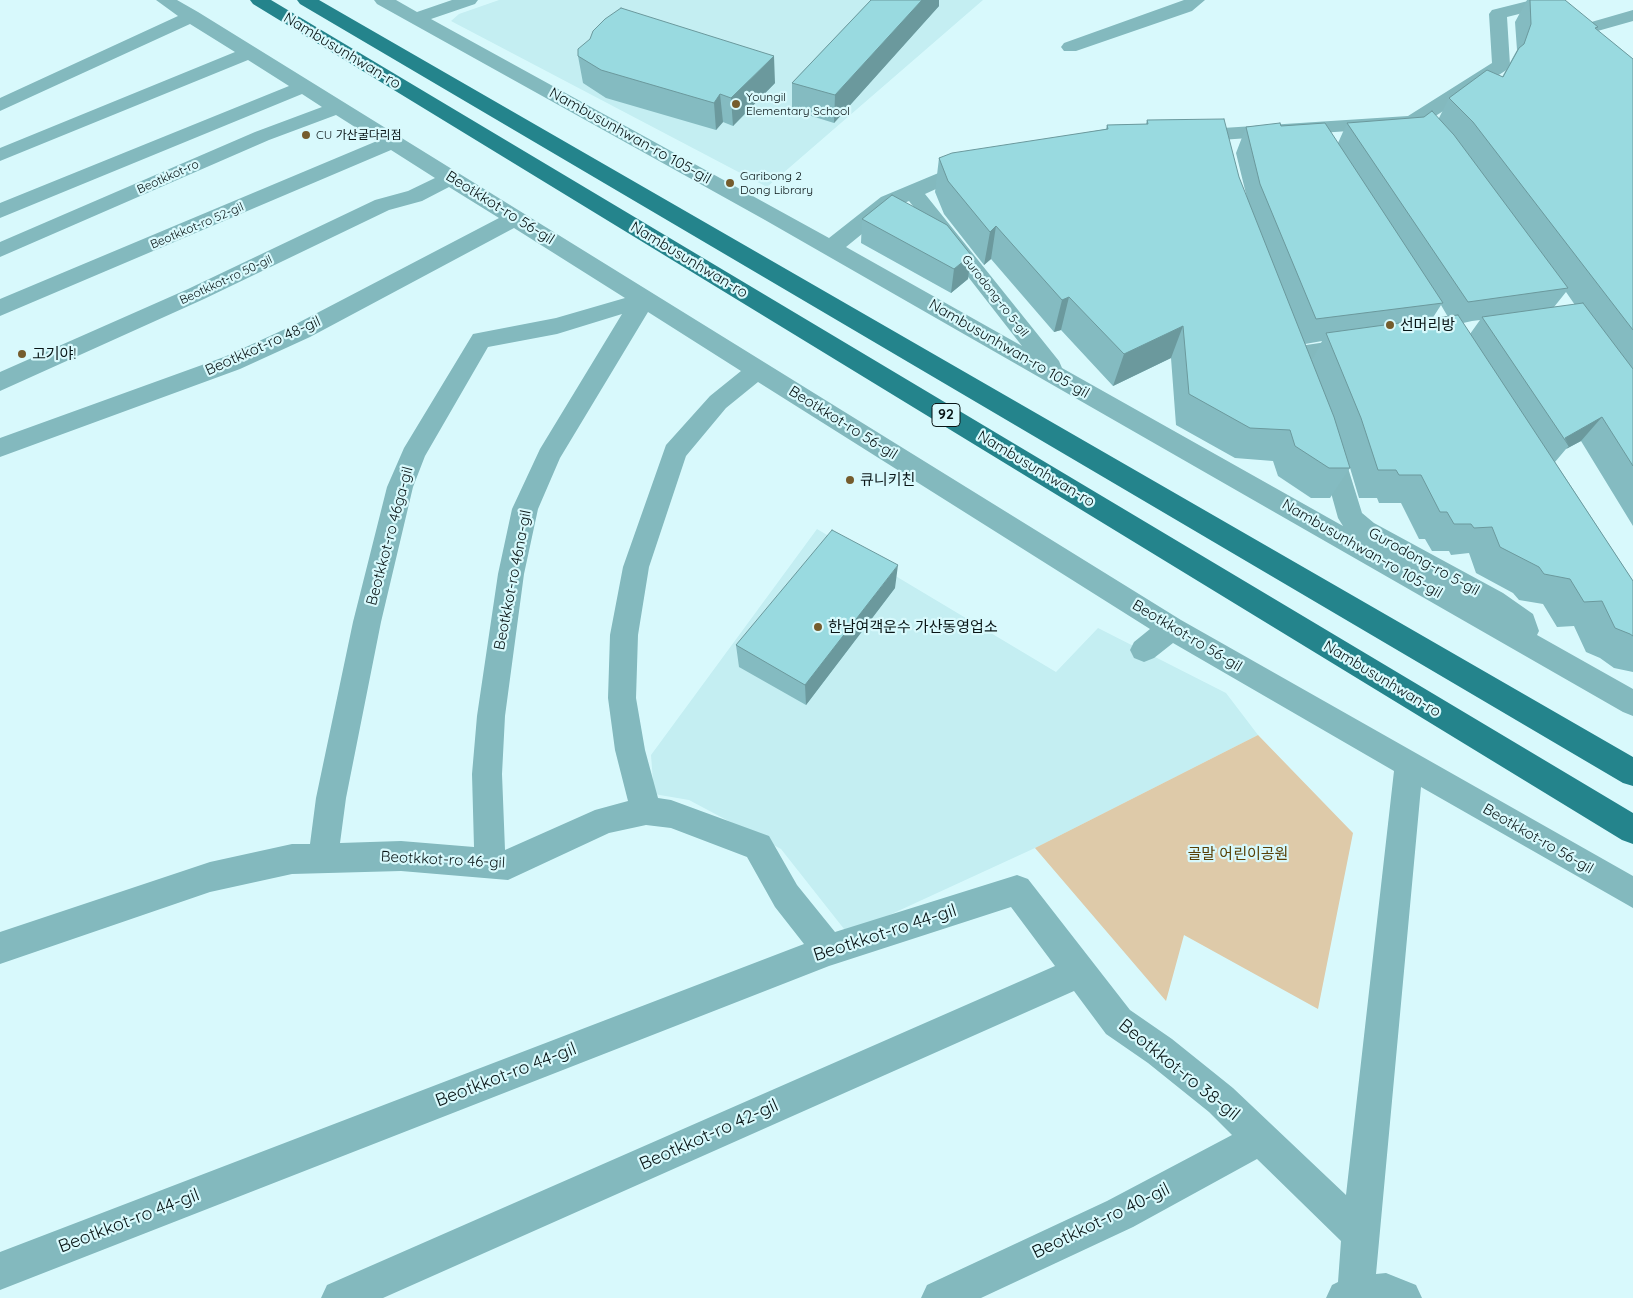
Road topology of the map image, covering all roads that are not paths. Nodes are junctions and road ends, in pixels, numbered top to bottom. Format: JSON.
{"nodes":[{"id":1,"x":165,"y":0,"type":"edge"},
{"id":2,"x":259,"y":0,"type":"edge"},
{"id":3,"x":306,"y":0,"type":"edge"},
{"id":4,"x":383,"y":0,"type":"edge"},
{"id":5,"x":468,"y":0,"type":"edge"},
{"id":6,"x":1186,"y":2,"type":"edge"},
{"id":7,"x":1570,"y":15,"type":"edge"},
{"id":8,"x":1633,"y":15,"type":"edge"},
{"id":9,"x":192,"y":16,"type":"junction"},
{"id":10,"x":416,"y":18,"type":"junction"},
{"id":11,"x":1602,"y":41,"type":"edge"},
{"id":12,"x":1070,"y":47,"type":"dead end"},
{"id":13,"x":249,"y":53,"type":"junction"},
{"id":14,"x":304,"y":86,"type":"junction"},
{"id":15,"x":0,"y":105,"type":"edge"},
{"id":16,"x":337,"y":108,"type":"junction"},
{"id":17,"x":1313,"y":128,"type":"junction"},
{"id":18,"x":1175,"y":138,"type":"edge"},
{"id":19,"x":393,"y":142,"type":"junction"},
{"id":20,"x":1329,"y":153,"type":"edge"},
{"id":21,"x":0,"y":155,"type":"edge"},
{"id":22,"x":993,"y":166,"type":"edge"},
{"id":23,"x":451,"y":178,"type":"junction"},
{"id":24,"x":912,"y":191,"type":"junction"},
{"id":25,"x":0,"y":211,"type":"edge"},
{"id":26,"x":515,"y":218,"type":"junction"},
{"id":27,"x":830,"y":248,"type":"junction"},
{"id":28,"x":0,"y":250,"type":"edge"},
{"id":29,"x":646,"y":299,"type":"junction"},
{"id":30,"x":0,"y":308,"type":"edge"},
{"id":31,"x":1378,"y":343,"type":"edge"},
{"id":32,"x":1293,"y":355,"type":"edge"},
{"id":33,"x":758,"y":369,"type":"junction"},
{"id":34,"x":1059,"y":378,"type":"junction"},
{"id":35,"x":0,"y":382,"type":"edge"},
{"id":36,"x":1322,"y":428,"type":"edge"},
{"id":37,"x":0,"y":448,"type":"edge"},
{"id":38,"x":1171,"y":628,"type":"junction"},
{"id":39,"x":1528,"y":644,"type":"junction"},
{"id":40,"x":1144,"y":650,"type":"dead end"},
{"id":41,"x":1633,"y":703,"type":"edge"},
{"id":42,"x":1409,"y":765,"type":"junction"},
{"id":43,"x":1633,"y":773,"type":"edge"},
{"id":44,"x":646,"y":811,"type":"junction"},
{"id":45,"x":1633,"y":830,"type":"edge"},
{"id":46,"x":323,"y":858,"type":"junction"},
{"id":47,"x":490,"y":864,"type":"junction"},
{"id":48,"x":1016,"y":890,"type":"joint"},
{"id":49,"x":1633,"y":893,"type":"edge"},
{"id":50,"x":0,"y":948,"type":"edge"},
{"id":51,"x":829,"y":950,"type":"junction"},
{"id":52,"x":1079,"y":972,"type":"junction"},
{"id":53,"x":1260,"y":1139,"type":"junction"},
{"id":54,"x":1360,"y":1234,"type":"junction"},
{"id":55,"x":0,"y":1271,"type":"edge"},
{"id":56,"x":1351,"y":1296,"type":"edge"},
{"id":57,"x":340,"y":1298,"type":"edge"},
{"id":58,"x":940,"y":1298,"type":"edge"},
{"id":59,"x":1402,"y":1298,"type":"edge"}],
"edges":[{"from":1,"to":9,"type":"street","name":"Beotkkot-ro 56-gil"},
{"from":2,"to":45,"type":"main road","name":"Nambusunhwan-ro","number":"92"},
{"from":3,"to":43,"type":"main road","name":"Nambusunhwan-ro","number":"92"},
{"from":4,"to":10,"type":"street","name":"Nambusunhwan-ro 105-gil"},
{"from":5,"to":10,"type":"street"},
{"from":6,"to":12,"type":"street"},
{"from":7,"to":8,"type":"street"},
{"from":7,"to":11,"type":"main road"},
{"from":7,"to":17,"type":"street"},
{"from":9,"to":13,"type":"street","name":"Beotkkot-ro 56-gil"},
{"from":9,"to":15,"type":"street"},
{"from":10,"to":27,"type":"street","name":"Nambusunhwan-ro 105-gil"},
{"from":13,"to":14,"type":"street","name":"Beotkkot-ro 56-gil"},
{"from":13,"to":21,"type":"street"},
{"from":14,"to":16,"type":"street","name":"Beotkkot-ro 56-gil"},
{"from":14,"to":25,"type":"street"},
{"from":16,"to":19,"type":"street","name":"Beotkkot-ro 56-gil"},
{"from":16,"to":28,"type":"street","name":"Beotkkot-ro"},
{"from":17,"to":18,"type":"street"},
{"from":17,"to":20,"type":"street"},
{"from":19,"to":23,"type":"street","name":"Beotkkot-ro 56-gil"},
{"from":19,"to":30,"type":"street","name":"Beotkkot-ro 52-gil"},
{"from":22,"to":24,"type":"street"},
{"from":23,"to":26,"type":"street","name":"Beotkkot-ro 56-gil"},
{"from":23,"to":35,"type":"street","name":"Beotkkot-ro 50-gil"},
{"from":24,"to":27,"type":"street"},
{"from":24,"to":34,"type":"street","name":"Gurodong-ro 5-gil"},
{"from":26,"to":29,"type":"street","name":"Beotkkot-ro 56-gil"},
{"from":26,"to":37,"type":"street","name":"Beotkkot-ro 48-gil"},
{"from":27,"to":34,"type":"street","name":"Nambusunhwan-ro 105-gil"},
{"from":29,"to":33,"type":"street","name":"Beotkkot-ro 56-gil"},
{"from":29,"to":46,"type":"street","name":"Beotkkot-ro 46ga-gil"},
{"from":29,"to":47,"type":"street","name":"Beotkkot-ro 46na-gil"},
{"from":31,"to":32,"type":"street"},
{"from":33,"to":38,"type":"street","name":"Beotkkot-ro 56-gil"},
{"from":33,"to":44,"type":"street"},
{"from":34,"to":39,"type":"street","name":"Nambusunhwan-ro 105-gil"},
{"from":36,"to":39,"type":"street","name":"Gurodong-ro 5-gil"},
{"from":38,"to":40,"type":"street"},
{"from":38,"to":42,"type":"street","name":"Beotkkot-ro 56-gil"},
{"from":39,"to":41,"type":"street","name":"Nambusunhwan-ro 105-gil"},
{"from":42,"to":49,"type":"street","name":"Beotkkot-ro 56-gil"},
{"from":42,"to":54,"type":"street"},
{"from":44,"to":47,"type":"street","name":"Beotkkot-ro 46-gil"},
{"from":44,"to":51,"type":"street","name":"Beotkkot-ro 46-gil"},
{"from":46,"to":47,"type":"street","name":"Beotkkot-ro 46-gil"},
{"from":46,"to":50,"type":"street","name":"Beotkkot-ro 46-gil"},
{"from":48,"to":51,"type":"street","name":"Beotkkot-ro 44-gil"},
{"from":48,"to":52,"type":"street","name":"Beotkkot-ro 38-gil"},
{"from":51,"to":55,"type":"street","name":"Beotkkot-ro 44-gil"},
{"from":52,"to":53,"type":"street","name":"Beotkkot-ro 38-gil"},
{"from":52,"to":57,"type":"street","name":"Beotkkot-ro 42-gil"},
{"from":53,"to":54,"type":"street","name":"Beotkkot-ro 38-gil"},
{"from":53,"to":58,"type":"street","name":"Beotkkot-ro 40-gil"},
{"from":54,"to":56,"type":"street"},
{"from":56,"to":59,"type":"street"}]}
